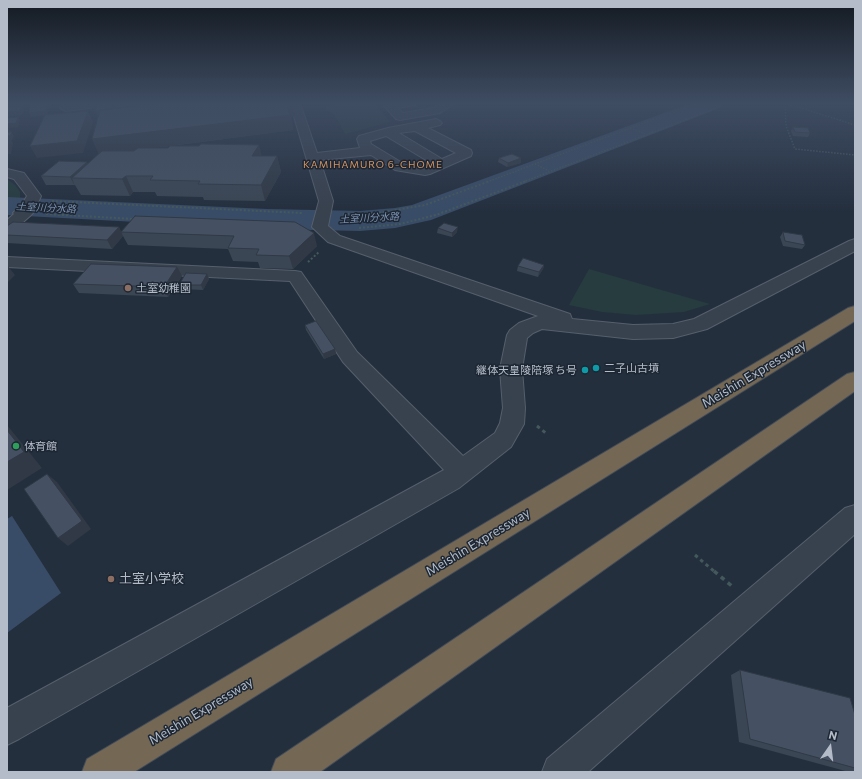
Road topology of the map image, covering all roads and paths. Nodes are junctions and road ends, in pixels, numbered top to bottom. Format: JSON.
{"nodes":[{"id":1,"x":306,"y":139,"type":"edge"},
{"id":2,"x":363,"y":139,"type":"edge"},
{"id":3,"x":400,"y":139,"type":"edge"},
{"id":4,"x":440,"y":139,"type":"edge"},
{"id":5,"x":600,"y":139,"type":"edge"},
{"id":6,"x":632,"y":139,"type":"edge"},
{"id":7,"x":791,"y":139,"type":"edge"},
{"id":8,"x":373,"y":151,"type":"junction"},
{"id":9,"x":855,"y":155,"type":"edge"},
{"id":10,"x":312,"y":157,"type":"junction"},
{"id":11,"x":442,"y":164,"type":"junction"},
{"id":12,"x":536,"y":164,"type":"junction"},
{"id":13,"x":550,"y":171,"type":"junction"},
{"id":14,"x":7,"y":173,"type":"edge"},
{"id":15,"x":28,"y":207,"type":"junction"},
{"id":16,"x":323,"y":214,"type":"junction"},
{"id":17,"x":141,"y":219,"type":"edge"},
{"id":18,"x":7,"y":228,"type":"edge"},
{"id":19,"x":855,"y":244,"type":"edge"},
{"id":20,"x":7,"y":262,"type":"edge"},
{"id":21,"x":855,"y":312,"type":"edge"},
{"id":22,"x":583,"y":326,"type":"junction"},
{"id":23,"x":855,"y":380,"type":"edge"},
{"id":24,"x":462,"y":471,"type":"junction"},
{"id":25,"x":855,"y":517,"type":"edge"},
{"id":26,"x":695,"y":555,"type":"dead end"},
{"id":27,"x":755,"y":604,"type":"junction"},
{"id":28,"x":7,"y":727,"type":"edge"},
{"id":29,"x":100,"y":772,"type":"edge"},
{"id":30,"x":289,"y":772,"type":"edge"},
{"id":31,"x":560,"y":772,"type":"edge"}],
"edges":[{"from":1,"to":10,"type":"street"},
{"from":2,"to":8,"type":"street"},
{"from":3,"to":11,"type":"street"},
{"from":4,"to":11,"type":"street"},
{"from":5,"to":12,"type":"path"},
{"from":6,"to":13,"type":"path"},
{"from":7,"to":9,"type":"path"},
{"from":8,"to":10,"type":"street"},
{"from":8,"to":11,"type":"street"},
{"from":10,"to":16,"type":"street"},
{"from":12,"to":13,"type":"path"},
{"from":12,"to":16,"type":"path"},
{"from":13,"to":16,"type":"path"},
{"from":14,"to":15,"type":"street"},
{"from":15,"to":16,"type":"path"},
{"from":15,"to":17,"type":"path"},
{"from":15,"to":18,"type":"street"},
{"from":16,"to":22,"type":"street"},
{"from":19,"to":22,"type":"street"},
{"from":20,"to":24,"type":"street"},
{"from":21,"to":29,"type":"highway","name":"Meishin Expressway"},
{"from":22,"to":24,"type":"street"},
{"from":23,"to":30,"type":"highway"},
{"from":24,"to":28,"type":"street"},
{"from":25,"to":27,"type":"street"},
{"from":26,"to":27,"type":"path"},
{"from":27,"to":31,"type":"street"}]}
